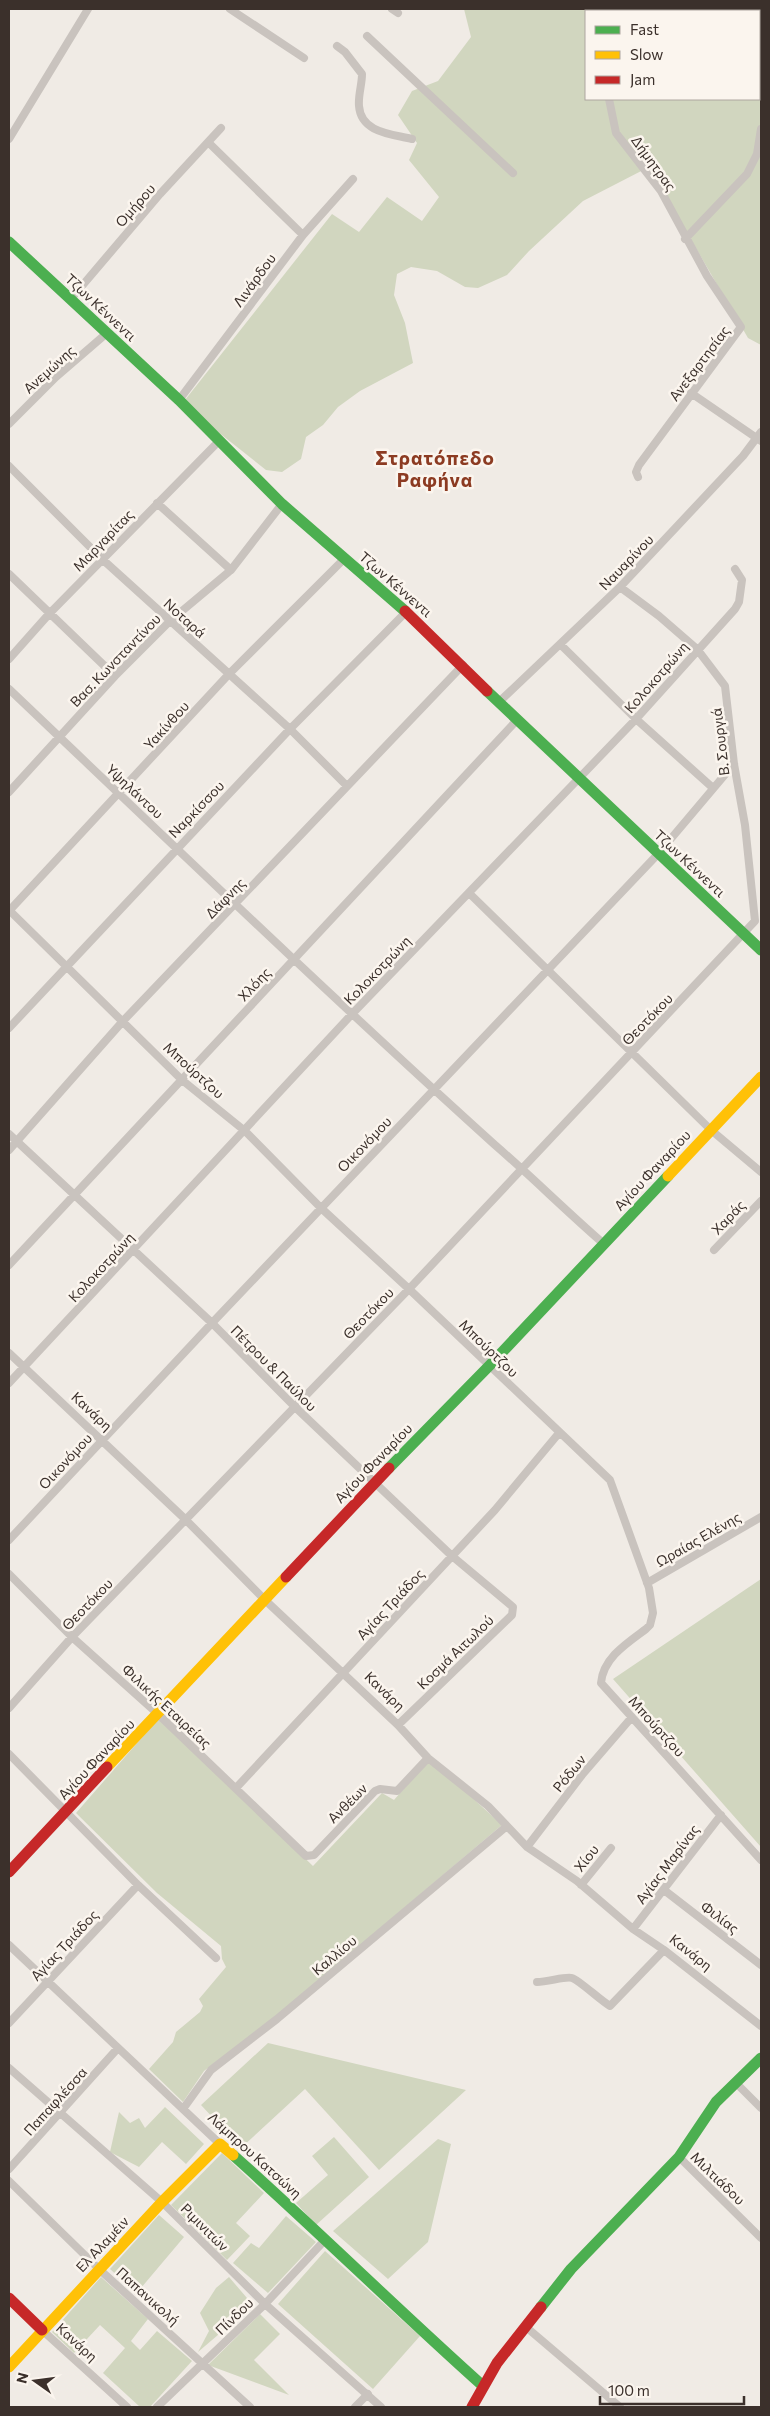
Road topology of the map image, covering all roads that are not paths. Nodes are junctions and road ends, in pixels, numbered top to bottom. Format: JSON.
{"nodes":[{"id":1,"x":88,"y":9,"type":"edge"},
{"id":2,"x":230,"y":9,"type":"edge"},
{"id":3,"x":367,"y":36,"type":"dead end"},
{"id":4,"x":337,"y":46,"type":"dead end"},
{"id":5,"x":304,"y":58,"type":"dead end"},
{"id":6,"x":609,"y":100,"type":"edge"},
{"id":7,"x":221,"y":128,"type":"dead end"},
{"id":8,"x":761,"y":129,"type":"edge"},
{"id":9,"x":9,"y":139,"type":"edge"},
{"id":10,"x":412,"y":139,"type":"dead end"},
{"id":11,"x":209,"y":143,"type":"junction"},
{"id":12,"x":513,"y":173,"type":"dead end"},
{"id":13,"x":353,"y":179,"type":"dead end"},
{"id":14,"x":303,"y":235,"type":"junction"},
{"id":15,"x":685,"y":239,"type":"junction"},
{"id":16,"x":9,"y":242,"type":"edge"},
{"id":17,"x":70,"y":300,"type":"junction"},
{"id":18,"x":107,"y":333,"type":"junction"},
{"id":19,"x":691,"y":393,"type":"junction"},
{"id":20,"x":179,"y":400,"type":"junction"},
{"id":21,"x":9,"y":424,"type":"edge"},
{"id":22,"x":760,"y":437,"type":"edge"},
{"id":23,"x":218,"y":442,"type":"junction"},
{"id":24,"x":9,"y":466,"type":"edge"},
{"id":25,"x":638,"y":476,"type":"dead end"},
{"id":26,"x":157,"y":503,"type":"junction"},
{"id":27,"x":282,"y":504,"type":"junction"},
{"id":28,"x":102,"y":559,"type":"junction"},
{"id":29,"x":344,"y":559,"type":"junction"},
{"id":30,"x":734,"y":569,"type":"dead end"},
{"id":31,"x":231,"y":570,"type":"junction"},
{"id":32,"x":9,"y":574,"type":"edge"},
{"id":33,"x":620,"y":587,"type":"junction"},
{"id":34,"x":406,"y":612,"type":"junction"},
{"id":35,"x":49,"y":614,"type":"junction"},
{"id":36,"x":170,"y":621,"type":"junction"},
{"id":37,"x":561,"y":645,"type":"junction"},
{"id":38,"x":697,"y":649,"type":"junction"},
{"id":39,"x":9,"y":659,"type":"edge"},
{"id":40,"x":462,"y":665,"type":"junction"},
{"id":41,"x":229,"y":674,"type":"junction"},
{"id":42,"x":115,"y":676,"type":"junction"},
{"id":43,"x":9,"y":689,"type":"edge"},
{"id":44,"x":500,"y":702,"type":"junction"},
{"id":45,"x":636,"y":718,"type":"junction"},
{"id":46,"x":517,"y":720,"type":"junction"},
{"id":47,"x":290,"y":728,"type":"junction"},
{"id":48,"x":59,"y":737,"type":"junction"},
{"id":49,"x":734,"y":764,"type":"junction"},
{"id":50,"x":577,"y":778,"type":"junction"},
{"id":51,"x":347,"y":786,"type":"junction"},
{"id":52,"x":712,"y":788,"type":"junction"},
{"id":53,"x":9,"y":792,"type":"edge"},
{"id":54,"x":120,"y":794,"type":"junction"},
{"id":55,"x":177,"y":848,"type":"junction"},
{"id":56,"x":658,"y":854,"type":"junction"},
{"id":57,"x":468,"y":893,"type":"junction"},
{"id":58,"x":237,"y":904,"type":"junction"},
{"id":59,"x":9,"y":910,"type":"edge"},
{"id":60,"x":744,"y":934,"type":"junction"},
{"id":61,"x":761,"y":950,"type":"edge"},
{"id":62,"x":294,"y":959,"type":"junction"},
{"id":63,"x":67,"y":965,"type":"junction"},
{"id":64,"x":547,"y":970,"type":"junction"},
{"id":65,"x":352,"y":1014,"type":"junction"},
{"id":66,"x":123,"y":1022,"type":"junction"},
{"id":67,"x":9,"y":1028,"type":"edge"},
{"id":68,"x":631,"y":1054,"type":"junction"},
{"id":69,"x":761,"y":1077,"type":"edge"},
{"id":70,"x":182,"y":1080,"type":"junction"},
{"id":71,"x":434,"y":1089,"type":"junction"},
{"id":72,"x":711,"y":1130,"type":"junction"},
{"id":73,"x":245,"y":1131,"type":"junction"},
{"id":74,"x":9,"y":1134,"type":"edge"},
{"id":75,"x":17,"y":1141,"type":"junction"},
{"id":76,"x":9,"y":1150,"type":"edge"},
{"id":77,"x":522,"y":1168,"type":"junction"},
{"id":78,"x":761,"y":1172,"type":"edge"},
{"id":79,"x":74,"y":1196,"type":"junction"},
{"id":80,"x":761,"y":1201,"type":"edge"},
{"id":81,"x":320,"y":1208,"type":"junction"},
{"id":82,"x":604,"y":1244,"type":"junction"},
{"id":83,"x":134,"y":1250,"type":"junction"},
{"id":84,"x":714,"y":1250,"type":"dead end"},
{"id":85,"x":9,"y":1265,"type":"edge"},
{"id":86,"x":409,"y":1289,"type":"junction"},
{"id":87,"x":212,"y":1323,"type":"junction"},
{"id":88,"x":9,"y":1353,"type":"edge"},
{"id":89,"x":490,"y":1365,"type":"junction"},
{"id":90,"x":24,"y":1368,"type":"junction"},
{"id":91,"x":9,"y":1383,"type":"edge"},
{"id":92,"x":294,"y":1406,"type":"junction"},
{"id":93,"x":559,"y":1433,"type":"junction"},
{"id":94,"x":101,"y":1440,"type":"junction"},
{"id":95,"x":375,"y":1482,"type":"junction"},
{"id":96,"x":761,"y":1517,"type":"edge"},
{"id":97,"x":186,"y":1519,"type":"junction"},
{"id":98,"x":9,"y":1540,"type":"edge"},
{"id":99,"x":452,"y":1556,"type":"junction"},
{"id":100,"x":9,"y":1574,"type":"edge"},
{"id":101,"x":647,"y":1582,"type":"junction"},
{"id":102,"x":266,"y":1600,"type":"junction"},
{"id":103,"x":508,"y":1619,"type":"joint"},
{"id":104,"x":72,"y":1637,"type":"junction"},
{"id":105,"x":343,"y":1672,"type":"junction"},
{"id":106,"x":9,"y":1708,"type":"edge"},
{"id":107,"x":158,"y":1714,"type":"junction"},
{"id":108,"x":632,"y":1717,"type":"junction"},
{"id":109,"x":398,"y":1725,"type":"junction"},
{"id":110,"x":9,"y":1754,"type":"edge"},
{"id":111,"x":428,"y":1758,"type":"junction"},
{"id":112,"x":236,"y":1788,"type":"junction"},
{"id":113,"x":68,"y":1811,"type":"junction"},
{"id":114,"x":721,"y":1815,"type":"junction"},
{"id":115,"x":507,"y":1826,"type":"junction"},
{"id":116,"x":527,"y":1847,"type":"junction"},
{"id":117,"x":611,"y":1848,"type":"dead end"},
{"id":118,"x":308,"y":1857,"type":"joint"},
{"id":119,"x":761,"y":1860,"type":"edge"},
{"id":120,"x":9,"y":1872,"type":"edge"},
{"id":121,"x":581,"y":1885,"type":"junction"},
{"id":122,"x":138,"y":1886,"type":"junction"},
{"id":123,"x":664,"y":1890,"type":"junction"},
{"id":124,"x":634,"y":1929,"type":"junction"},
{"id":125,"x":9,"y":1945,"type":"edge"},
{"id":126,"x":664,"y":1950,"type":"junction"},
{"id":127,"x":216,"y":1958,"type":"dead end"},
{"id":128,"x":761,"y":1965,"type":"edge"},
{"id":129,"x":47,"y":1981,"type":"junction"},
{"id":130,"x":537,"y":1982,"type":"dead end"},
{"id":131,"x":9,"y":2023,"type":"edge"},
{"id":132,"x":761,"y":2026,"type":"edge"},
{"id":133,"x":118,"y":2048,"type":"junction"},
{"id":134,"x":761,"y":2058,"type":"edge"},
{"id":135,"x":9,"y":2068,"type":"edge"},
{"id":136,"x":736,"y":2083,"type":"junction"},
{"id":137,"x":761,"y":2108,"type":"edge"},
{"id":138,"x":183,"y":2109,"type":"junction"},
{"id":139,"x":61,"y":2114,"type":"junction"},
{"id":140,"x":220,"y":2144,"type":"junction"},
{"id":141,"x":679,"y":2157,"type":"junction"},
{"id":142,"x":9,"y":2169,"type":"edge"},
{"id":143,"x":9,"y":2181,"type":"edge"},
{"id":144,"x":162,"y":2202,"type":"junction"},
{"id":145,"x":761,"y":2238,"type":"edge"},
{"id":146,"x":325,"y":2240,"type":"junction"},
{"id":147,"x":99,"y":2269,"type":"junction"},
{"id":148,"x":9,"y":2298,"type":"edge"},
{"id":149,"x":265,"y":2304,"type":"junction"},
{"id":150,"x":526,"y":2326,"type":"junction"},
{"id":151,"x":42,"y":2330,"type":"junction"},
{"id":152,"x":203,"y":2363,"type":"junction"},
{"id":153,"x":9,"y":2366,"type":"edge"},
{"id":154,"x":483,"y":2386,"type":"junction"},
{"id":155,"x":368,"y":2394,"type":"junction"},
{"id":156,"x":127,"y":2407,"type":"edge"},
{"id":157,"x":157,"y":2407,"type":"edge"},
{"id":158,"x":250,"y":2407,"type":"edge"},
{"id":159,"x":355,"y":2407,"type":"edge"},
{"id":160,"x":381,"y":2407,"type":"edge"},
{"id":161,"x":472,"y":2407,"type":"edge"},
{"id":162,"x":620,"y":2407,"type":"edge"}],
"edges":[{"from":1,"to":9,"type":"street"},
{"from":2,"to":5,"type":"street"},
{"from":3,"to":12,"type":"street"},
{"from":4,"to":10,"type":"street"},
{"from":6,"to":15,"type":"street","name":"Δήμητρας"},
{"from":7,"to":11,"type":"street","name":"Ομήρου"},
{"from":8,"to":15,"type":"street"},
{"from":11,"to":14,"type":"street"},
{"from":11,"to":17,"type":"street","name":"Ομήρου"},
{"from":13,"to":14,"type":"street","name":"Λινάρδου"},
{"from":14,"to":20,"type":"street","name":"Λινάρδου"},
{"from":15,"to":19,"type":"street","name":"Ανεξαρτησίας"},
{"from":16,"to":17,"type":"street","name":"Τζων Κέννεντι"},
{"from":17,"to":18,"type":"street","name":"Τζων Κέννεντι"},
{"from":18,"to":20,"type":"street","name":"Τζων Κέννεντι"},
{"from":18,"to":21,"type":"street","name":"Ανεμώνης"},
{"from":19,"to":22,"type":"street"},
{"from":19,"to":25,"type":"street","name":"Ανεξαρτησίας"},
{"from":20,"to":23,"type":"street","name":"Τζων Κέννεντι"},
{"from":22,"to":33,"type":"street","name":"Ναυαρίνου"},
{"from":23,"to":26,"type":"street","name":"Μαργαρίτας"},
{"from":23,"to":27,"type":"street","name":"Τζων Κέννεντι"},
{"from":24,"to":28,"type":"street","name":"Νοταρά"},
{"from":26,"to":28,"type":"street","name":"Μαργαρίτας"},
{"from":26,"to":31,"type":"street"},
{"from":27,"to":29,"type":"street","name":"Τζων Κέννεντι"},
{"from":27,"to":31,"type":"street","name":"Βασ. Κωνσταντίνου"},
{"from":28,"to":35,"type":"street","name":"Μαργαρίτας"},
{"from":28,"to":36,"type":"street","name":"Νοταρά"},
{"from":29,"to":34,"type":"street","name":"Τζων Κέννεντι"},
{"from":29,"to":41,"type":"street","name":"Υακίνθου"},
{"from":30,"to":38,"type":"street","name":"Κολοκοτρώνη"},
{"from":31,"to":36,"type":"street","name":"Βασ. Κωνσταντίνου"},
{"from":32,"to":35,"type":"street"},
{"from":33,"to":37,"type":"street","name":"Ναυαρίνου"},
{"from":33,"to":38,"type":"street","name":"Β. Σουργιά"},
{"from":34,"to":40,"type":"street","name":"Τζων Κέννεντι"},
{"from":34,"to":47,"type":"street","name":"Ναρκίσσου"},
{"from":35,"to":39,"type":"street","name":"Μαργαρίτας"},
{"from":35,"to":42,"type":"street"},
{"from":36,"to":41,"type":"street","name":"Νοταρά"},
{"from":36,"to":42,"type":"street","name":"Βασ. Κωνσταντίνου"},
{"from":37,"to":44,"type":"street","name":"Ναυαρίνου"},
{"from":37,"to":45,"type":"street"},
{"from":38,"to":45,"type":"street","name":"Κολοκοτρώνη"},
{"from":38,"to":49,"type":"street","name":"Β. Σουργιά"},
{"from":40,"to":44,"type":"street","name":"Τζων Κέννεντι"},
{"from":40,"to":51,"type":"street","name":"Δάφνης"},
{"from":41,"to":47,"type":"street","name":"Νοταρά"},
{"from":41,"to":54,"type":"street","name":"Υακίνθου"},
{"from":42,"to":48,"type":"street","name":"Βασ. Κωνσταντίνου"},
{"from":43,"to":48,"type":"street","name":"Υψηλάντου"},
{"from":44,"to":46,"type":"street","name":"Τζων Κέννεντι"},
{"from":45,"to":50,"type":"street","name":"Κολοκοτρώνη"},
{"from":45,"to":52,"type":"street"},
{"from":46,"to":50,"type":"street","name":"Τζων Κέννεντι"},
{"from":46,"to":62,"type":"street","name":"Χλόης"},
{"from":47,"to":51,"type":"street","name":"Νοταρά"},
{"from":47,"to":55,"type":"street","name":"Ναρκίσσου"},
{"from":48,"to":53,"type":"street","name":"Βασ. Κωνσταντίνου"},
{"from":48,"to":54,"type":"street","name":"Υψηλάντου"},
{"from":49,"to":52,"type":"street","name":"Οικονόμου"},
{"from":49,"to":60,"type":"street","name":"Β. Σουργιά"},
{"from":50,"to":56,"type":"street","name":"Τζων Κέννεντι"},
{"from":50,"to":57,"type":"street","name":"Κολοκοτρώνη"},
{"from":51,"to":58,"type":"street","name":"Δάφνης"},
{"from":52,"to":56,"type":"street","name":"Οικονόμου"},
{"from":54,"to":55,"type":"street","name":"Υψηλάντου"},
{"from":54,"to":59,"type":"street","name":"Υακίνθου"},
{"from":55,"to":58,"type":"street","name":"Υψηλάντου"},
{"from":55,"to":63,"type":"street","name":"Ναρκίσσου"},
{"from":56,"to":60,"type":"street","name":"Τζων Κέννεντι"},
{"from":56,"to":64,"type":"street","name":"Οικονόμου"},
{"from":57,"to":64,"type":"street"},
{"from":57,"to":65,"type":"street","name":"Κολοκοτρώνη"},
{"from":58,"to":62,"type":"street","name":"Υψηλάντου"},
{"from":58,"to":66,"type":"street","name":"Δάφνης"},
{"from":59,"to":63,"type":"street","name":"Μπούρτζου"},
{"from":60,"to":61,"type":"street","name":"Τζων Κέννεντι"},
{"from":60,"to":68,"type":"street","name":"Θεοτόκου"},
{"from":62,"to":65,"type":"street","name":"Υψηλάντου"},
{"from":62,"to":70,"type":"street","name":"Χλόης"},
{"from":63,"to":66,"type":"street","name":"Μπούρτζου"},
{"from":63,"to":67,"type":"street","name":"Ναρκίσσου"},
{"from":64,"to":68,"type":"street"},
{"from":64,"to":71,"type":"street","name":"Οικονόμου"},
{"from":65,"to":71,"type":"street","name":"Υψηλάντου"},
{"from":65,"to":73,"type":"street","name":"Κολοκοτρώνη"},
{"from":66,"to":70,"type":"street","name":"Μπούρτζου"},
{"from":66,"to":75,"type":"street","name":"Δάφνης"},
{"from":68,"to":72,"type":"street"},
{"from":68,"to":77,"type":"street","name":"Θεοτόκου"},
{"from":69,"to":72,"type":"street","name":"Αγίου Φαναρίου"},
{"from":70,"to":73,"type":"street","name":"Μπούρτζου"},
{"from":70,"to":79,"type":"street","name":"Χλόης"},
{"from":71,"to":77,"type":"street","name":"Υψηλάντου"},
{"from":71,"to":81,"type":"street","name":"Οικονόμου"},
{"from":72,"to":78,"type":"street"},
{"from":72,"to":82,"type":"street","name":"Αγίου Φαναρίου"},
{"from":73,"to":81,"type":"street","name":"Μπούρτζου"},
{"from":73,"to":83,"type":"street","name":"Κολοκοτρώνη"},
{"from":74,"to":75,"type":"street","name":"Πέτρου & Παύλου"},
{"from":75,"to":76,"type":"street","name":"Δάφνης"},
{"from":75,"to":79,"type":"street","name":"Πέτρου & Παύλου"},
{"from":77,"to":82,"type":"street","name":"Υψηλάντου"},
{"from":77,"to":86,"type":"street","name":"Θεοτόκου"},
{"from":79,"to":83,"type":"street","name":"Πέτρου & Παύλου"},
{"from":79,"to":85,"type":"street","name":"Χλόης"},
{"from":80,"to":84,"type":"street","name":"Χαράς"},
{"from":81,"to":86,"type":"street","name":"Μπούρτζου"},
{"from":81,"to":87,"type":"street","name":"Οικονόμου"},
{"from":82,"to":89,"type":"street","name":"Αγίου Φαναρίου"},
{"from":83,"to":87,"type":"street","name":"Πέτρου & Παύλου"},
{"from":83,"to":90,"type":"street","name":"Κολοκοτρώνη"},
{"from":86,"to":89,"type":"street","name":"Μπούρτζου"},
{"from":86,"to":92,"type":"street","name":"Θεοτόκου"},
{"from":87,"to":92,"type":"street","name":"Πέτρου & Παύλου"},
{"from":87,"to":94,"type":"street","name":"Οικονόμου"},
{"from":88,"to":90,"type":"street","name":"Κανάρη"},
{"from":89,"to":93,"type":"street","name":"Μπούρτζου"},
{"from":89,"to":95,"type":"street","name":"Αγίου Φαναρίου"},
{"from":90,"to":91,"type":"street","name":"Κολοκοτρώνη"},
{"from":90,"to":94,"type":"street","name":"Κανάρη"},
{"from":92,"to":95,"type":"street","name":"Πέτρου & Παύλου"},
{"from":92,"to":97,"type":"street","name":"Θεοτόκου"},
{"from":93,"to":99,"type":"street","name":"Αγίας Τριάδος"},
{"from":93,"to":101,"type":"street","name":"Μπούρτζου"},
{"from":94,"to":97,"type":"street","name":"Κανάρη"},
{"from":94,"to":98,"type":"street","name":"Οικονόμου"},
{"from":95,"to":99,"type":"street","name":"Πέτρου & Παύλου"},
{"from":95,"to":102,"type":"street","name":"Αγίου Φαναρίου"},
{"from":96,"to":101,"type":"street","name":"Ωραίας Ελένης"},
{"from":97,"to":102,"type":"street","name":"Κανάρη"},
{"from":97,"to":104,"type":"street","name":"Θεοτόκου"},
{"from":99,"to":103,"type":"street","name":"Πέτρου & Παύλου"},
{"from":99,"to":105,"type":"street","name":"Αγίας Τριάδος"},
{"from":100,"to":104,"type":"street","name":"Φιλικής Εταιρείας"},
{"from":101,"to":108,"type":"street","name":"Μπούρτζου"},
{"from":102,"to":105,"type":"street","name":"Κανάρη"},
{"from":102,"to":107,"type":"street","name":"Αγίου Φαναρίου"},
{"from":103,"to":109,"type":"street","name":"Κοσμά Αιτωλού"},
{"from":104,"to":106,"type":"street","name":"Θεοτόκου"},
{"from":104,"to":107,"type":"street","name":"Φιλικής Εταιρείας"},
{"from":105,"to":109,"type":"street","name":"Κανάρη"},
{"from":105,"to":112,"type":"street","name":"Αγίας Τριάδος"},
{"from":107,"to":112,"type":"street","name":"Φιλικής Εταιρείας"},
{"from":107,"to":113,"type":"street","name":"Αγίου Φαναρίου"},
{"from":108,"to":114,"type":"street","name":"Μπούρτζου"},
{"from":108,"to":116,"type":"street","name":"Ρόδων"},
{"from":109,"to":111,"type":"street","name":"Κανάρη"},
{"from":110,"to":113,"type":"street"},
{"from":111,"to":115,"type":"street","name":"Κανάρη"},
{"from":111,"to":118,"type":"street","name":"Ανθέων"},
{"from":112,"to":118,"type":"street","name":"Φιλικής Εταιρείας"},
{"from":113,"to":120,"type":"street","name":"Αγίου Φαναρίου"},
{"from":113,"to":122,"type":"street"},
{"from":114,"to":119,"type":"street","name":"Μπούρτζου"},
{"from":114,"to":123,"type":"street","name":"Αγίας Μαρίνας"},
{"from":115,"to":116,"type":"street","name":"Κανάρη"},
{"from":115,"to":138,"type":"street","name":"Καλλίου"},
{"from":116,"to":121,"type":"street","name":"Κανάρη"},
{"from":117,"to":121,"type":"street","name":"Χίου"},
{"from":121,"to":124,"type":"street","name":"Κανάρη"},
{"from":122,"to":127,"type":"street"},
{"from":122,"to":129,"type":"street","name":"Αγίας Τριάδος"},
{"from":123,"to":124,"type":"street","name":"Αγίας Μαρίνας"},
{"from":123,"to":128,"type":"street","name":"Φιλίας"},
{"from":124,"to":126,"type":"street","name":"Κανάρη"},
{"from":125,"to":129,"type":"street","name":"Λάμπρου Κατσώνη"},
{"from":126,"to":130,"type":"street"},
{"from":126,"to":132,"type":"street","name":"Κανάρη"},
{"from":129,"to":131,"type":"street","name":"Αγίας Τριάδος"},
{"from":129,"to":133,"type":"street","name":"Λάμπρου Κατσώνη"},
{"from":133,"to":138,"type":"street","name":"Λάμπρου Κατσώνη"},
{"from":133,"to":139,"type":"street","name":"Παπαφλέσσα"},
{"from":134,"to":136,"type":"street"},
{"from":135,"to":139,"type":"street","name":"Ριμινιτών"},
{"from":136,"to":137,"type":"street"},
{"from":136,"to":141,"type":"street"},
{"from":138,"to":140,"type":"street","name":"Λάμπρου Κατσώνη"},
{"from":139,"to":142,"type":"street","name":"Παπαφλέσσα"},
{"from":139,"to":144,"type":"street","name":"Ριμινιτών"},
{"from":140,"to":144,"type":"street","name":"Ελ Αλαμέιν"},
{"from":140,"to":146,"type":"street","name":"Λάμπρου Κατσώνη"},
{"from":141,"to":145,"type":"street","name":"Μιλτιάδου"},
{"from":141,"to":150,"type":"street"},
{"from":143,"to":147,"type":"street","name":"Παπανικολή"},
{"from":144,"to":147,"type":"street","name":"Ελ Αλαμέιν"},
{"from":144,"to":149,"type":"street","name":"Ριμινιτών"},
{"from":146,"to":149,"type":"street","name":"Πίνδου"},
{"from":146,"to":154,"type":"street","name":"Λάμπρου Κατσώνη"},
{"from":147,"to":151,"type":"street","name":"Ελ Αλαμέιν"},
{"from":147,"to":152,"type":"street","name":"Παπανικολή"},
{"from":148,"to":151,"type":"street","name":"Κανάρη"},
{"from":149,"to":152,"type":"street","name":"Πίνδου"},
{"from":149,"to":155,"type":"street","name":"Ριμινιτών"},
{"from":150,"to":154,"type":"street"},
{"from":150,"to":162,"type":"street"},
{"from":151,"to":153,"type":"street","name":"Ελ Αλαμέιν"},
{"from":151,"to":156,"type":"street","name":"Κανάρη"},
{"from":152,"to":157,"type":"street","name":"Πίνδου"},
{"from":152,"to":158,"type":"street","name":"Παπανικολή"},
{"from":154,"to":161,"type":"street"},
{"from":155,"to":159,"type":"street"},
{"from":155,"to":160,"type":"street","name":"Ριμινιτών"}]}
